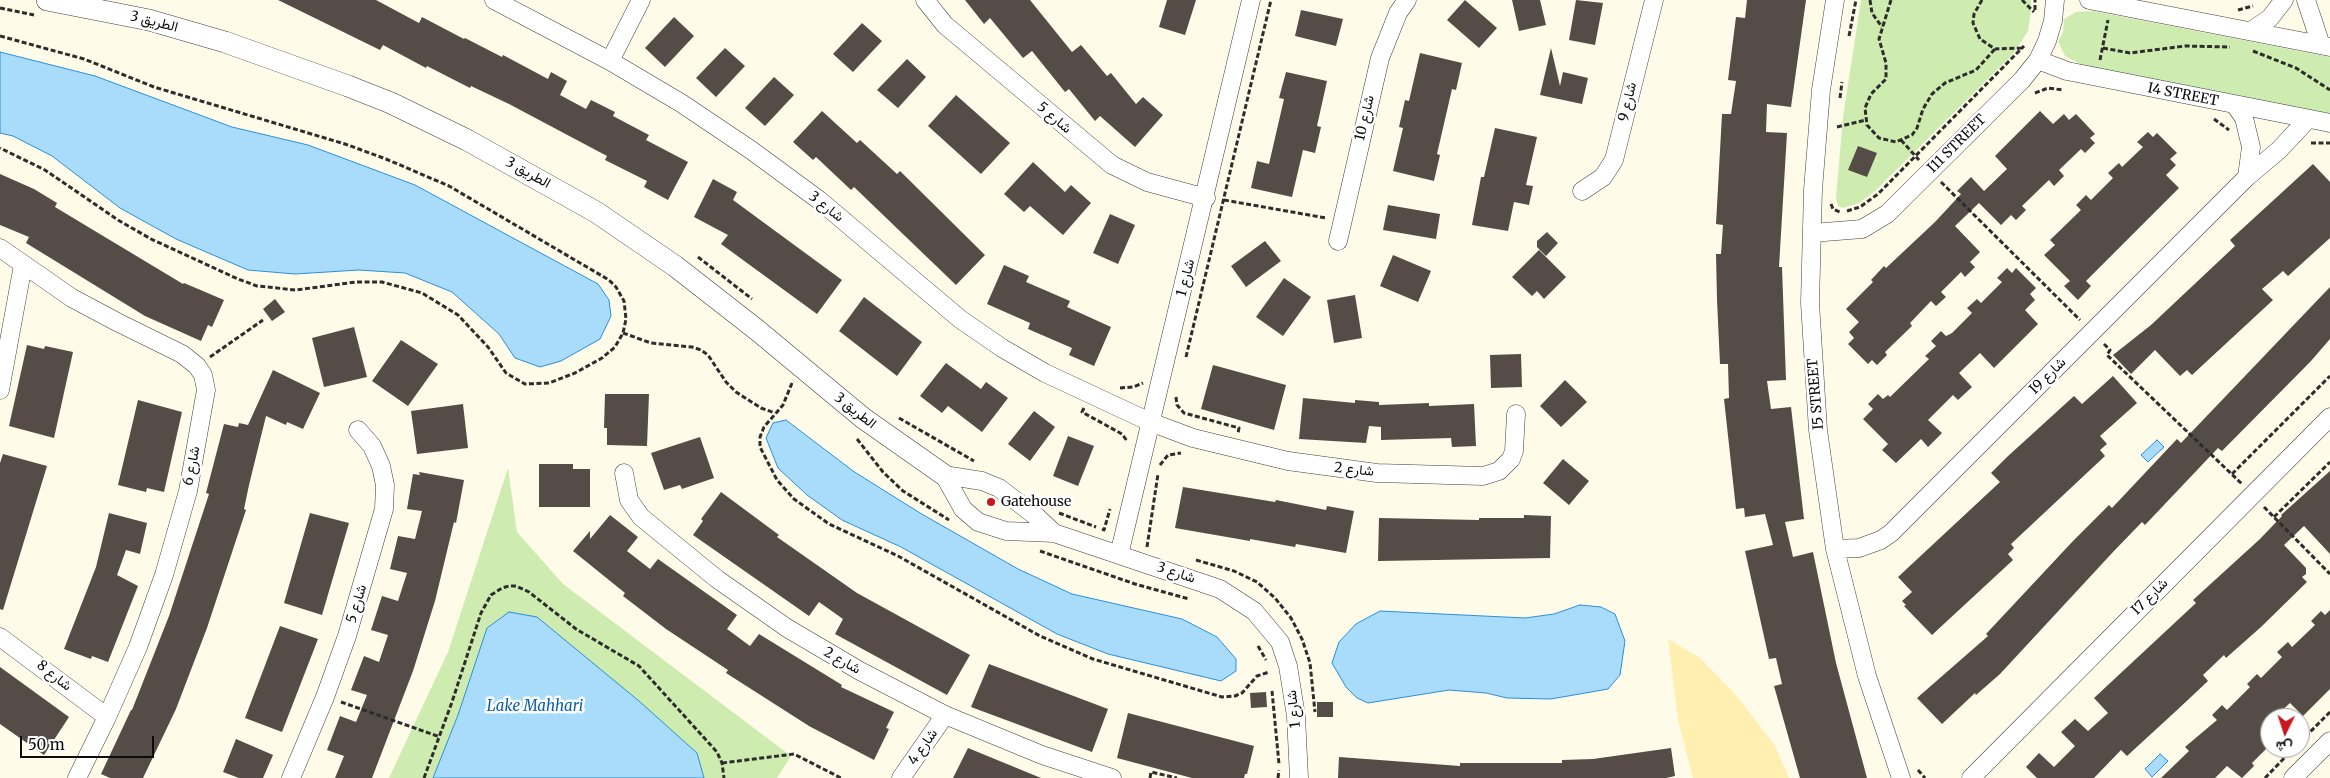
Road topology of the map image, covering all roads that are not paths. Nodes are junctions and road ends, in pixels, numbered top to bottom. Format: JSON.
{"nodes":[{"id":1,"x":494,"y":0,"type":"edge"},
{"id":2,"x":641,"y":0,"type":"edge"},
{"id":3,"x":925,"y":0,"type":"edge"},
{"id":4,"x":1251,"y":0,"type":"edge"},
{"id":5,"x":1407,"y":0,"type":"edge"},
{"id":6,"x":1654,"y":0,"type":"edge"},
{"id":7,"x":1834,"y":0,"type":"edge"},
{"id":8,"x":2055,"y":0,"type":"edge"},
{"id":9,"x":2088,"y":0,"type":"edge"},
{"id":10,"x":2284,"y":0,"type":"edge"},
{"id":11,"x":2306,"y":0,"type":"edge"},
{"id":12,"x":42,"y":8,"type":"edge"},
{"id":13,"x":2251,"y":31,"type":"junction"},
{"id":14,"x":2325,"y":46,"type":"edge"},
{"id":15,"x":2038,"y":60,"type":"junction"},
{"id":16,"x":610,"y":61,"type":"junction"},
{"id":17,"x":2235,"y":105,"type":"junction"},
{"id":18,"x":2308,"y":119,"type":"junction"},
{"id":19,"x":2330,"y":123,"type":"edge"},
{"id":20,"x":2247,"y":177,"type":"junction"},
{"id":21,"x":1582,"y":191,"type":"dead end"},
{"id":22,"x":1206,"y":198,"type":"junction"},
{"id":23,"x":1812,"y":233,"type":"junction"},
{"id":24,"x":1338,"y":241,"type":"dead end"},
{"id":25,"x":0,"y":248,"type":"edge"},
{"id":26,"x":23,"y":265,"type":"junction"},
{"id":27,"x":0,"y":390,"type":"edge"},
{"id":28,"x":1516,"y":414,"type":"dead end"},
{"id":29,"x":2330,"y":417,"type":"edge"},
{"id":30,"x":1150,"y":422,"type":"junction"},
{"id":31,"x":358,"y":430,"type":"dead end"},
{"id":32,"x":624,"y":474,"type":"dead end"},
{"id":33,"x":944,"y":475,"type":"junction"},
{"id":34,"x":1054,"y":533,"type":"junction"},
{"id":35,"x":1835,"y":549,"type":"junction"},
{"id":36,"x":1119,"y":555,"type":"junction"},
{"id":37,"x":0,"y":637,"type":"edge"},
{"id":38,"x":1280,"y":642,"type":"joint"},
{"id":39,"x":945,"y":715,"type":"junction"},
{"id":40,"x":107,"y":717,"type":"junction"},
{"id":41,"x":2330,"y":741,"type":"edge"},
{"id":42,"x":1087,"y":774,"type":"edge"},
{"id":43,"x":76,"y":778,"type":"edge"},
{"id":44,"x":291,"y":778,"type":"edge"},
{"id":45,"x":901,"y":778,"type":"edge"},
{"id":46,"x":1112,"y":778,"type":"edge"},
{"id":47,"x":1298,"y":778,"type":"edge"},
{"id":48,"x":1901,"y":778,"type":"edge"},
{"id":49,"x":1971,"y":778,"type":"edge"},
{"id":50,"x":2292,"y":778,"type":"edge"}],
"edges":[{"from":1,"to":16,"type":"street","name":"شارع 3"},
{"from":2,"to":16,"type":"street"},
{"from":3,"to":22,"type":"street","name":"شارع 5"},
{"from":4,"to":22,"type":"street","name":"شارع 1"},
{"from":5,"to":24,"type":"street","name":"شارع 10"},
{"from":6,"to":21,"type":"street","name":"شارع 9"},
{"from":7,"to":23,"type":"street","name":"I5 STREET"},
{"from":8,"to":15,"type":"street","name":"I11 STREET"},
{"from":9,"to":13,"type":"street"},
{"from":10,"to":13,"type":"street"},
{"from":11,"to":14,"type":"street"},
{"from":12,"to":33,"type":"street","name":"3 الطريق"},
{"from":13,"to":14,"type":"street"},
{"from":15,"to":17,"type":"street","name":"I4 STREET"},
{"from":15,"to":23,"type":"street","name":"I11 STREET"},
{"from":16,"to":30,"type":"street","name":"شارع 3"},
{"from":17,"to":18,"type":"street","name":"I4 STREET"},
{"from":17,"to":20,"type":"street"},
{"from":18,"to":19,"type":"street","name":"I4 STREET"},
{"from":18,"to":20,"type":"street","name":"I9 شارع"},
{"from":20,"to":35,"type":"street","name":"I9 شارع"},
{"from":22,"to":30,"type":"street","name":"شارع 1"},
{"from":23,"to":35,"type":"street","name":"I5 STREET"},
{"from":25,"to":26,"type":"street","name":"شارع 6"},
{"from":26,"to":27,"type":"street"},
{"from":26,"to":40,"type":"street","name":"شارع 6"},
{"from":28,"to":30,"type":"street","name":"شارع 2"},
{"from":29,"to":49,"type":"street","name":"I7 شارع"},
{"from":30,"to":36,"type":"street","name":"شارع 1"},
{"from":31,"to":44,"type":"street","name":"شارع 5"},
{"from":32,"to":39,"type":"street","name":"شارع 2"},
{"from":33,"to":34,"type":"street","name":"3 الطريق"},
{"from":33,"to":34,"type":"street","name":"3 الطريق"},
{"from":34,"to":36,"type":"street","name":"شارع 3"},
{"from":35,"to":48,"type":"street","name":"I5 STREET"},
{"from":36,"to":38,"type":"street","name":"شارع 3"},
{"from":37,"to":40,"type":"street","name":"شارع 8"},
{"from":38,"to":47,"type":"street","name":"شارع 1"},
{"from":39,"to":42,"type":"street","name":"شارع 2"},
{"from":39,"to":45,"type":"street","name":"شارع 4"},
{"from":40,"to":43,"type":"street","name":"شارع 6"},
{"from":41,"to":50,"type":"street"},
{"from":42,"to":46,"type":"street","name":"شارع 2"}]}
